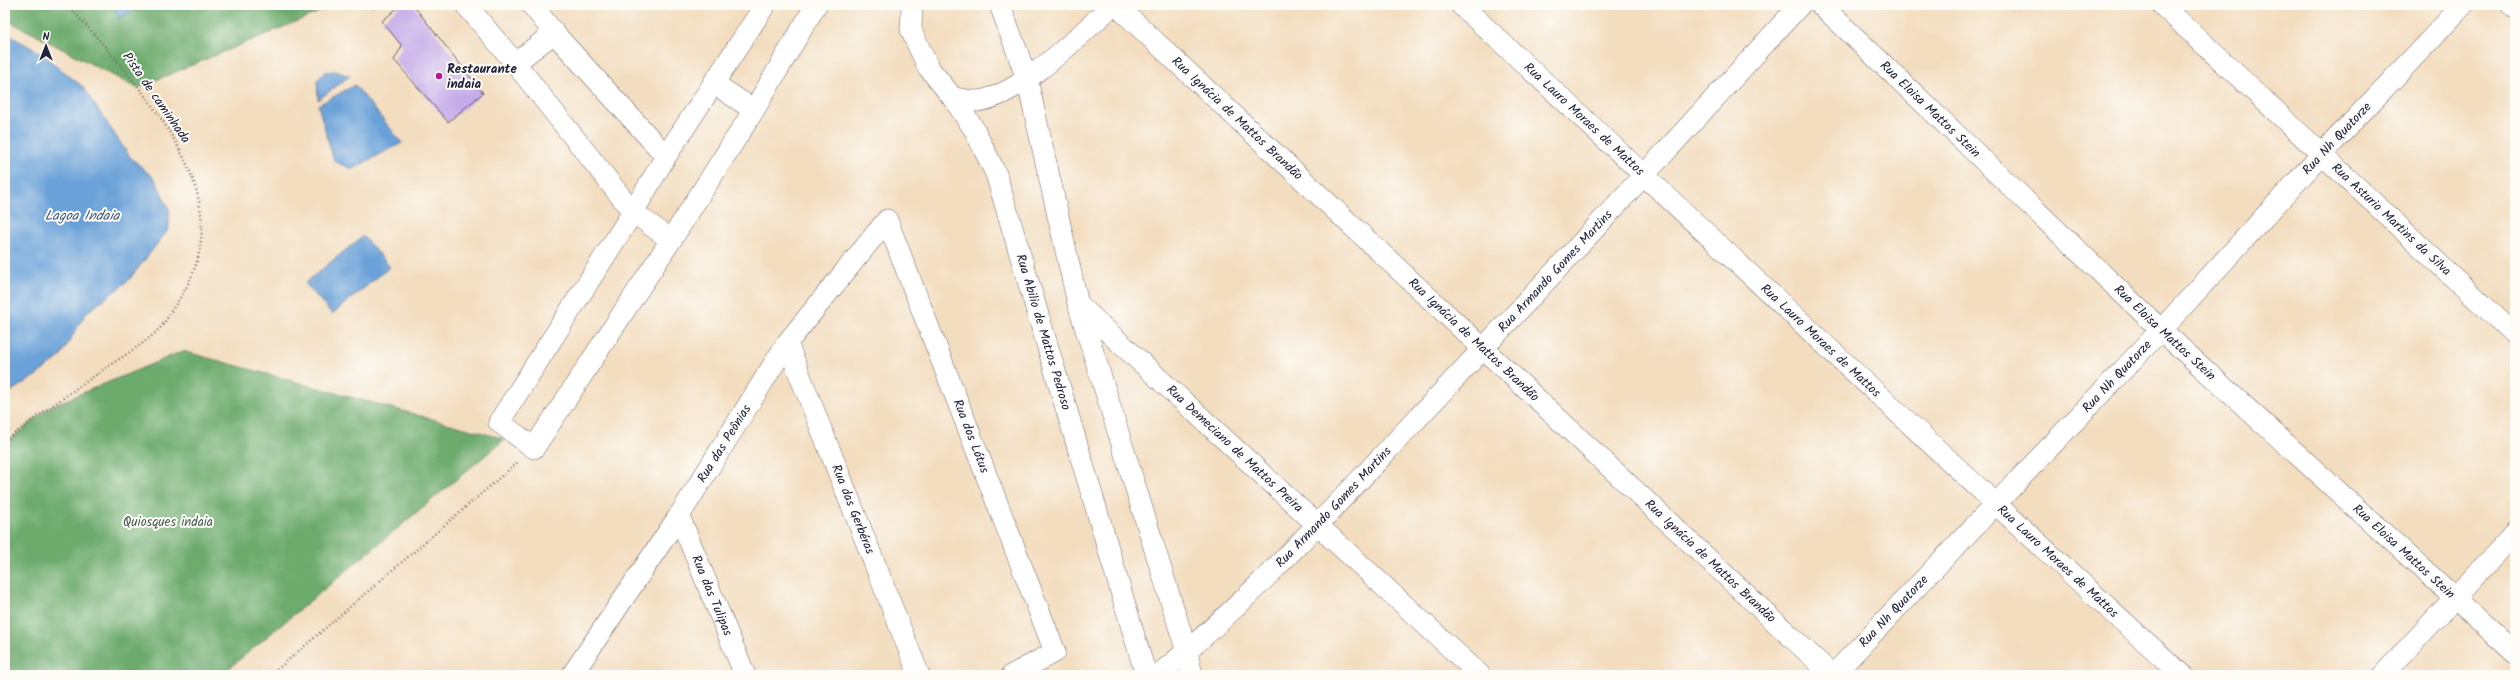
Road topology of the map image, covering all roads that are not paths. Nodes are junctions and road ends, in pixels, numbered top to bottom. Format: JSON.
{"nodes":[{"id":1,"x":466,"y":5,"type":"edge"},
{"id":2,"x":532,"y":5,"type":"edge"},
{"id":3,"x":765,"y":5,"type":"edge"},
{"id":4,"x":816,"y":5,"type":"edge"},
{"id":5,"x":912,"y":5,"type":"edge"},
{"id":6,"x":1000,"y":5,"type":"edge"},
{"id":7,"x":1114,"y":5,"type":"edge"},
{"id":8,"x":1461,"y":5,"type":"edge"},
{"id":9,"x":1800,"y":5,"type":"edge"},
{"id":10,"x":1821,"y":5,"type":"edge"},
{"id":11,"x":2162,"y":5,"type":"edge"},
{"id":12,"x":2463,"y":5,"type":"edge"},
{"id":13,"x":2511,"y":5,"type":"edge"},
{"id":14,"x":2515,"y":9,"type":"edge"},
{"id":15,"x":554,"y":33,"type":"junction"},
{"id":16,"x":515,"y":63,"type":"junction"},
{"id":17,"x":1026,"y":80,"type":"junction"},
{"id":18,"x":713,"y":83,"type":"junction"},
{"id":19,"x":953,"y":98,"type":"junction"},
{"id":20,"x":754,"y":110,"type":"junction"},
{"id":21,"x":2322,"y":154,"type":"junction"},
{"id":22,"x":666,"y":156,"type":"junction"},
{"id":23,"x":1645,"y":174,"type":"junction"},
{"id":24,"x":633,"y":212,"type":"junction"},
{"id":25,"x":887,"y":220,"type":"joint"},
{"id":26,"x":671,"y":240,"type":"junction"},
{"id":27,"x":1078,"y":304,"type":"junction"},
{"id":28,"x":2161,"y":330,"type":"junction"},
{"id":29,"x":2515,"y":335,"type":"edge"},
{"id":30,"x":787,"y":343,"type":"junction"},
{"id":31,"x":1483,"y":349,"type":"junction"},
{"id":32,"x":1995,"y":506,"type":"junction"},
{"id":33,"x":679,"y":516,"type":"junction"},
{"id":34,"x":1317,"y":525,"type":"junction"},
{"id":35,"x":2515,"y":532,"type":"edge"},
{"id":36,"x":2454,"y":598,"type":"junction"},
{"id":37,"x":1187,"y":652,"type":"junction"},
{"id":38,"x":2515,"y":653,"type":"edge"},
{"id":39,"x":572,"y":675,"type":"edge"},
{"id":40,"x":745,"y":675,"type":"edge"},
{"id":41,"x":919,"y":675,"type":"edge"},
{"id":42,"x":1012,"y":675,"type":"edge"},
{"id":43,"x":1146,"y":675,"type":"edge"},
{"id":44,"x":1158,"y":675,"type":"edge"},
{"id":45,"x":1192,"y":675,"type":"edge"},
{"id":46,"x":1480,"y":675,"type":"edge"},
{"id":47,"x":1833,"y":675,"type":"edge"},
{"id":48,"x":2182,"y":675,"type":"edge"},
{"id":49,"x":2383,"y":675,"type":"edge"}],
"edges":[{"from":1,"to":16,"type":"street"},
{"from":2,"to":15,"type":"street"},
{"from":3,"to":18,"type":"street"},
{"from":4,"to":20,"type":"street"},
{"from":5,"to":19,"type":"street","name":"Rua Abilio de Mattos Pedroso"},
{"from":6,"to":17,"type":"street"},
{"from":7,"to":17,"type":"street"},
{"from":7,"to":31,"type":"street","name":"Rua Ignácia de Mattos Brandão"},
{"from":8,"to":23,"type":"street","name":"Rua Lauro Moraes de Mattos"},
{"from":9,"to":23,"type":"street","name":"Rua Armando Gomes Martins"},
{"from":10,"to":28,"type":"street","name":"Rua Eloisa Mattos Stein"},
{"from":11,"to":21,"type":"street","name":"Rua Asturio Martins da Silva"},
{"from":12,"to":21,"type":"street","name":"Rua Nh Quatorze"},
{"from":13,"to":14,"type":"street"},
{"from":15,"to":16,"type":"street"},
{"from":15,"to":22,"type":"street"},
{"from":16,"to":24,"type":"street"},
{"from":17,"to":19,"type":"street"},
{"from":17,"to":27,"type":"street"},
{"from":18,"to":20,"type":"street"},
{"from":18,"to":22,"type":"street"},
{"from":19,"to":43,"type":"street","name":"Rua Abilio de Mattos Pedroso"},
{"from":20,"to":26,"type":"street"},
{"from":21,"to":28,"type":"street","name":"Rua Nh Quatorze"},
{"from":21,"to":29,"type":"street","name":"Rua Asturio Martins da Silva"},
{"from":22,"to":24,"type":"street"},
{"from":23,"to":31,"type":"street","name":"Rua Armando Gomes Martins"},
{"from":23,"to":32,"type":"street","name":"Rua Lauro Moraes de Mattos"},
{"from":24,"to":26,"type":"street"},
{"from":24,"to":26,"type":"street"},
{"from":25,"to":30,"type":"street","name":"Rua das Peônias"},
{"from":25,"to":42,"type":"street","name":"Rua dos Lótus"},
{"from":27,"to":34,"type":"street","name":"Rua Demeciano de Mattos Preira"},
{"from":27,"to":37,"type":"street"},
{"from":28,"to":32,"type":"street","name":"Rua Nh Quatorze"},
{"from":28,"to":36,"type":"street","name":"Rua Eloisa Mattos Stein"},
{"from":30,"to":33,"type":"street","name":"Rua das Peônias"},
{"from":30,"to":41,"type":"street","name":"Rua das Gerbéras"},
{"from":31,"to":34,"type":"street","name":"Rua Armando Gomes Martins"},
{"from":31,"to":47,"type":"street","name":"Rua Ignácia de Mattos Brandão"},
{"from":32,"to":47,"type":"street","name":"Rua Nh Quatorze"},
{"from":32,"to":48,"type":"street","name":"Rua Lauro Moraes de Mattos"},
{"from":33,"to":39,"type":"street","name":"Rua das Peônias"},
{"from":33,"to":40,"type":"street","name":"Rua das Tulipas"},
{"from":34,"to":37,"type":"street","name":"Rua Armando Gomes Martins"},
{"from":34,"to":46,"type":"street","name":"Rua Demeciano de Mattos Preira"},
{"from":35,"to":36,"type":"street"},
{"from":36,"to":38,"type":"street","name":"Rua Eloisa Mattos Stein"},
{"from":36,"to":49,"type":"street"},
{"from":37,"to":44,"type":"street","name":"Rua Armando Gomes Martins"},
{"from":37,"to":45,"type":"street"}]}
